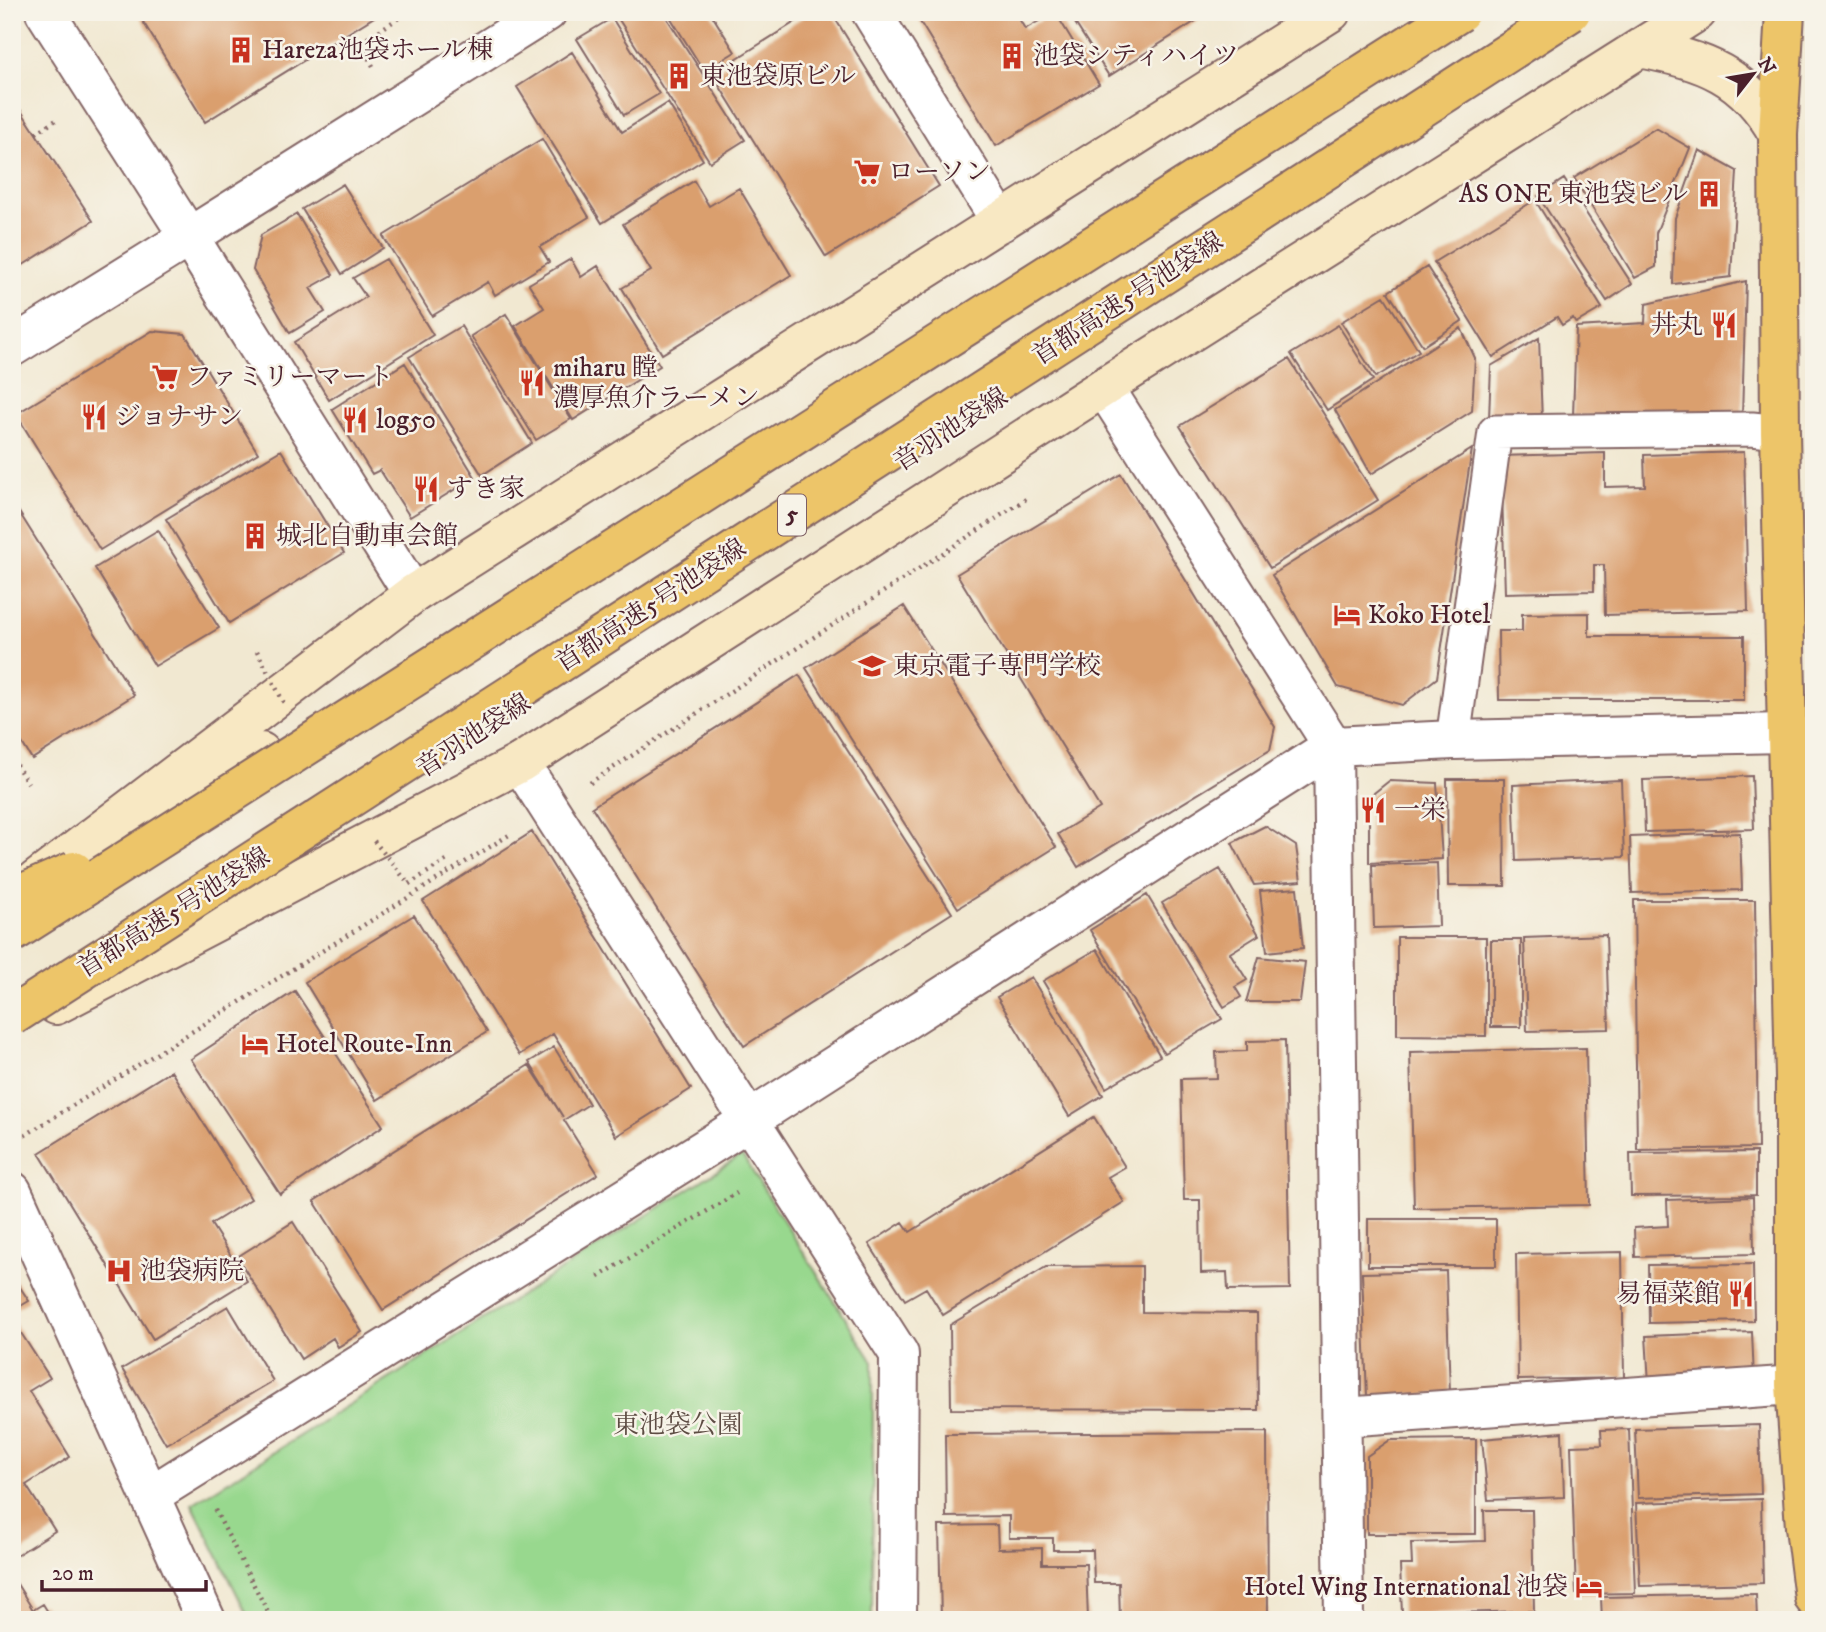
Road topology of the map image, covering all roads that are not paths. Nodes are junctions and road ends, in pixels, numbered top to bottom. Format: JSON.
{"nodes":[{"id":1,"x":45,"y":12,"type":"edge"},
{"id":2,"x":547,"y":12,"type":"edge"},
{"id":3,"x":871,"y":12,"type":"edge"},
{"id":4,"x":1331,"y":12,"type":"edge"},
{"id":5,"x":1460,"y":12,"type":"edge"},
{"id":6,"x":1571,"y":12,"type":"edge"},
{"id":7,"x":1697,"y":12,"type":"edge"},
{"id":8,"x":1785,"y":12,"type":"edge"},
{"id":9,"x":1644,"y":30,"type":"edge"},
{"id":10,"x":1778,"y":134,"type":"junction"},
{"id":11,"x":1001,"y":222,"type":"junction"},
{"id":12,"x":189,"y":236,"type":"junction"},
{"id":13,"x":990,"y":297,"type":"dead end"},
{"id":14,"x":12,"y":347,"type":"edge"},
{"id":15,"x":1039,"y":374,"type":"dead end"},
{"id":16,"x":1104,"y":387,"type":"junction"},
{"id":17,"x":1780,"y":432,"type":"junction"},
{"id":18,"x":413,"y":594,"type":"junction"},
{"id":19,"x":1785,"y":733,"type":"junction"},
{"id":20,"x":1453,"y":740,"type":"junction"},
{"id":21,"x":1333,"y":746,"type":"junction"},
{"id":22,"x":520,"y":763,"type":"junction"},
{"id":23,"x":194,"y":819,"type":"junction"},
{"id":24,"x":12,"y":898,"type":"edge"},
{"id":25,"x":12,"y":908,"type":"edge"},
{"id":26,"x":12,"y":933,"type":"edge"},
{"id":27,"x":12,"y":1016,"type":"edge"},
{"id":28,"x":12,"y":1027,"type":"edge"},
{"id":29,"x":750,"y":1120,"type":"junction"},
{"id":30,"x":12,"y":1191,"type":"edge"},
{"id":31,"x":1795,"y":1385,"type":"junction"},
{"id":32,"x":1343,"y":1417,"type":"junction"},
{"id":33,"x":150,"y":1495,"type":"junction"},
{"id":34,"x":1814,"y":1598,"type":"edge"},
{"id":35,"x":206,"y":1620,"type":"edge"},
{"id":36,"x":897,"y":1620,"type":"edge"},
{"id":37,"x":1344,"y":1620,"type":"edge"}],
"edges":[{"from":1,"to":12,"type":"street"},
{"from":2,"to":12,"type":"street"},
{"from":3,"to":11,"type":"street"},
{"from":4,"to":11,"type":"main road"},
{"from":5,"to":23,"type":"highway","bridge":true},
{"from":6,"to":27,"type":"highway","name":"首都高速5号池袋線","number":"5","bridge":true},
{"from":7,"to":9,"type":"main road"},
{"from":8,"to":10,"type":"highway"},
{"from":9,"to":10,"type":"main road"},
{"from":9,"to":16,"type":"main road"},
{"from":10,"to":17,"type":"highway"},
{"from":11,"to":18,"type":"main road"},
{"from":12,"to":14,"type":"street"},
{"from":12,"to":18,"type":"street"},
{"from":13,"to":25,"type":"main road"},
{"from":15,"to":28,"type":"main road","name":"音羽池袋線"},
{"from":16,"to":21,"type":"street"},
{"from":16,"to":22,"type":"main road"},
{"from":17,"to":19,"type":"highway"},
{"from":17,"to":20,"type":"lane"},
{"from":18,"to":24,"type":"main road"},
{"from":19,"to":20,"type":"street"},
{"from":19,"to":31,"type":"highway"},
{"from":20,"to":21,"type":"street"},
{"from":21,"to":29,"type":"street"},
{"from":21,"to":32,"type":"street"},
{"from":22,"to":28,"type":"main road"},
{"from":22,"to":29,"type":"street"},
{"from":23,"to":24,"type":"highway","bridge":true},
{"from":23,"to":26,"type":"highway","bridge":true},
{"from":29,"to":33,"type":"street"},
{"from":29,"to":36,"type":"street"},
{"from":30,"to":33,"type":"street"},
{"from":31,"to":32,"type":"street"},
{"from":31,"to":34,"type":"highway"},
{"from":32,"to":37,"type":"street"},
{"from":33,"to":35,"type":"street"}]}
